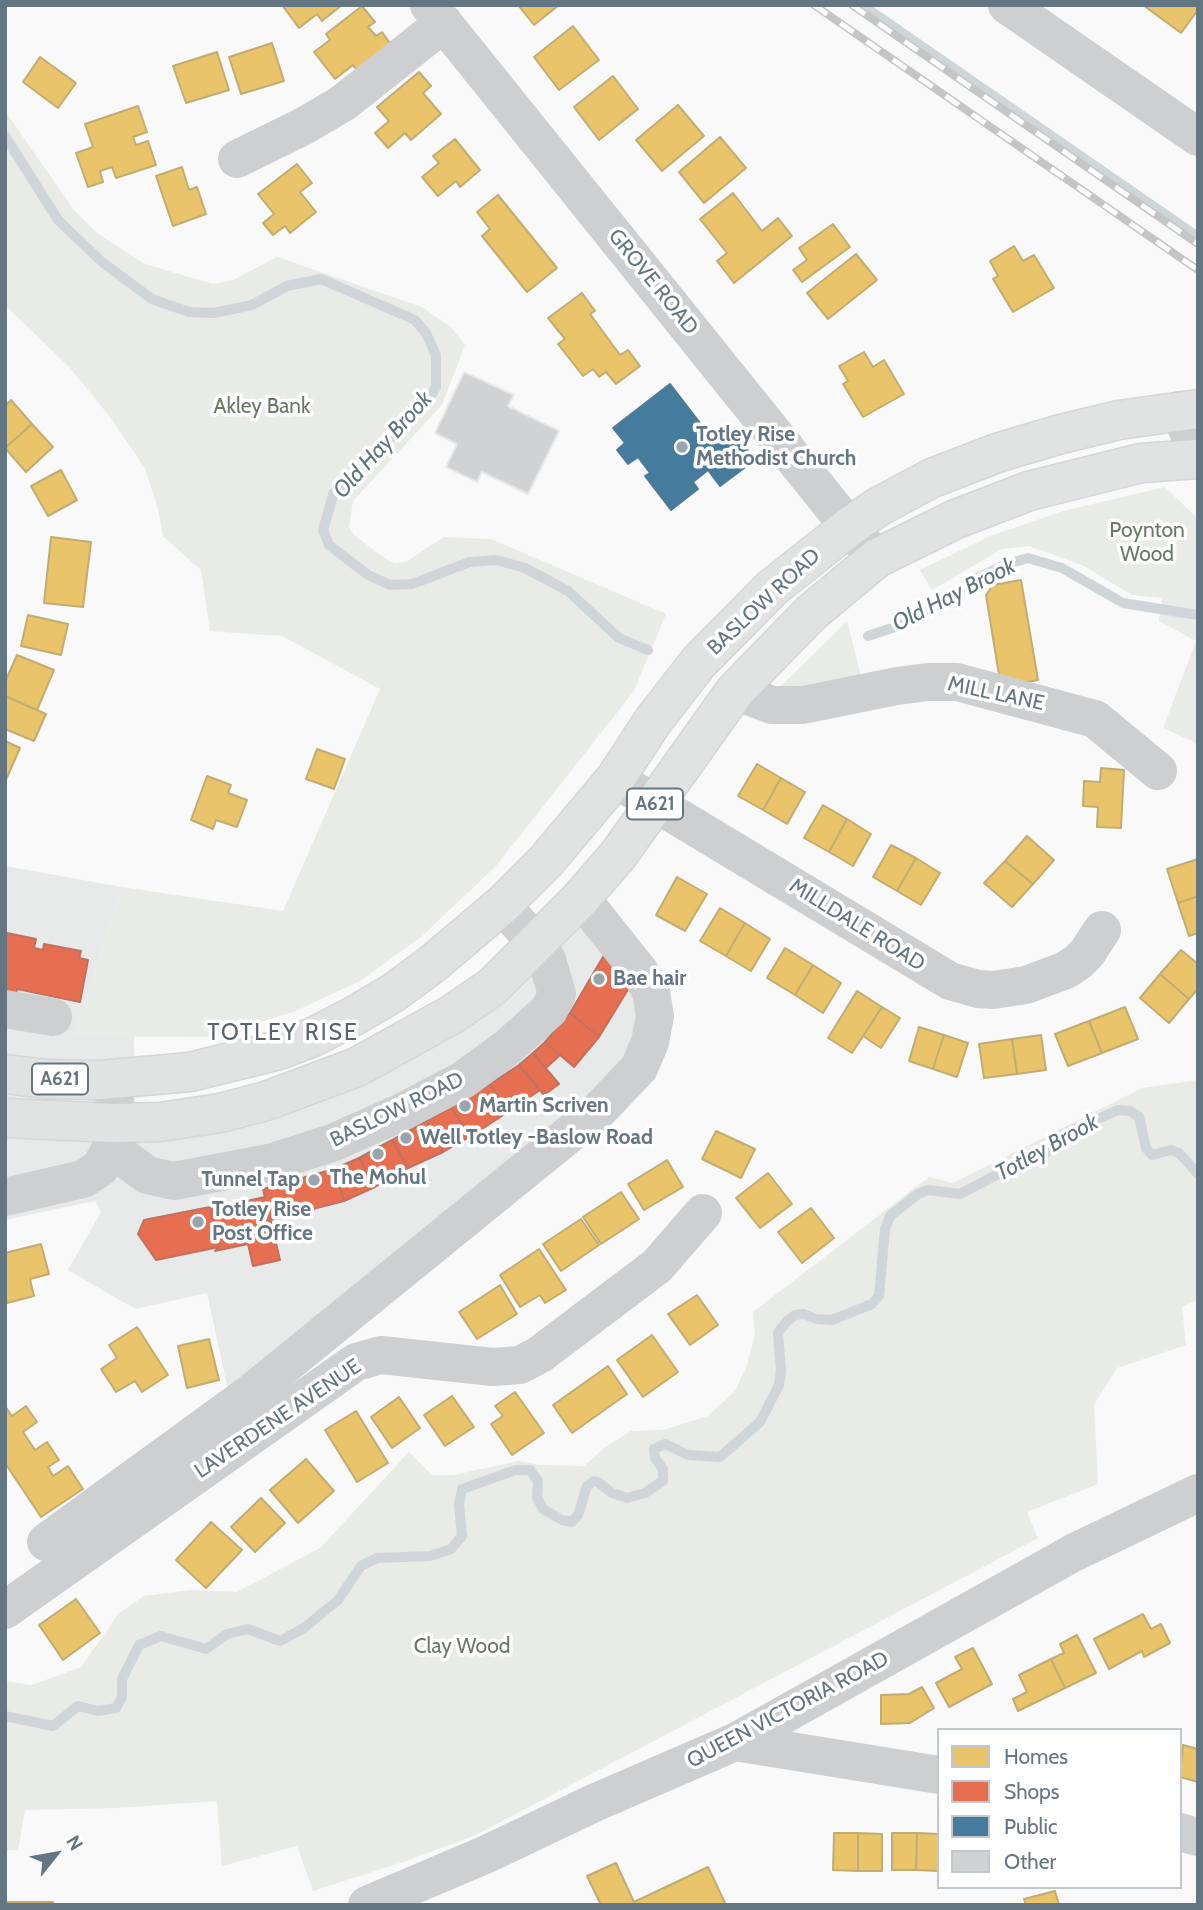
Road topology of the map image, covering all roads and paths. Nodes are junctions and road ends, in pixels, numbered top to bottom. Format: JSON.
{"nodes":[{"id":1,"x":1007,"y":5,"type":"edge"},
{"id":2,"x":437,"y":14,"type":"edge"},
{"id":3,"x":1198,"y":137,"type":"edge"},
{"id":4,"x":237,"y":159,"type":"dead end"},
{"id":5,"x":1189,"y":410,"type":"edge"},
{"id":6,"x":1198,"y":458,"type":"edge"},
{"id":7,"x":849,"y":527,"type":"junction"},
{"id":8,"x":877,"y":558,"type":"junction"},
{"id":9,"x":735,"y":691,"type":"junction"},
{"id":10,"x":1158,"y":771,"type":"dead end"},
{"id":11,"x":615,"y":779,"type":"junction"},
{"id":12,"x":657,"y":802,"type":"junction"},
{"id":13,"x":581,"y":898,"type":"junction"},
{"id":14,"x":502,"y":905,"type":"junction"},
{"id":15,"x":1102,"y":930,"type":"dead end"},
{"id":16,"x":536,"y":943,"type":"junction"},
{"id":17,"x":5,"y":1009,"type":"edge"},
{"id":18,"x":53,"y":1017,"type":"dead end"},
{"id":19,"x":5,"y":1074,"type":"edge"},
{"id":20,"x":116,"y":1079,"type":"junction"},
{"id":21,"x":5,"y":1118,"type":"edge"},
{"id":22,"x":112,"y":1136,"type":"junction"},
{"id":23,"x":5,"y":1197,"type":"edge"},
{"id":24,"x":703,"y":1213,"type":"dead end"},
{"id":25,"x":1198,"y":1493,"type":"edge"},
{"id":26,"x":46,"y":1542,"type":"dead end"},
{"id":27,"x":5,"y":1610,"type":"edge"},
{"id":28,"x":735,"y":1742,"type":"junction"},
{"id":29,"x":937,"y":1775,"type":"edge"},
{"id":30,"x":367,"y":1905,"type":"edge"}],
"edges":[{"from":1,"to":3,"type":"street"},
{"from":2,"to":4,"type":"street"},
{"from":2,"to":7,"type":"street","name":"GROVE ROAD"},
{"from":5,"to":6,"type":"street"},
{"from":5,"to":7,"type":"main road","name":"BASLOW ROAD","number":"A621"},
{"from":6,"to":8,"type":"main road","number":"A621"},
{"from":7,"to":8,"type":"street","name":"GROVE ROAD"},
{"from":7,"to":11,"type":"main road","name":"BASLOW ROAD","number":"A621"},
{"from":8,"to":9,"type":"main road","number":"A621"},
{"from":9,"to":10,"type":"street","name":"MILL LANE"},
{"from":9,"to":12,"type":"main road","number":"A621"},
{"from":11,"to":12,"type":"street","name":"MILLDALE ROAD"},
{"from":11,"to":14,"type":"main road","name":"BASLOW ROAD","number":"A621"},
{"from":12,"to":13,"type":"main road","number":"A621"},
{"from":12,"to":15,"type":"street","name":"MILLDALE ROAD"},
{"from":13,"to":16,"type":"main road","number":"A621"},
{"from":13,"to":26,"type":"street"},
{"from":14,"to":16,"type":"street","name":"BASLOW ROAD"},
{"from":14,"to":20,"type":"main road","name":"BASLOW ROAD","number":"A621"},
{"from":16,"to":22,"type":"main road","number":"A621"},
{"from":16,"to":22,"type":"street","name":"BASLOW ROAD"},
{"from":17,"to":18,"type":"street"},
{"from":19,"to":20,"type":"main road","name":"BASLOW ROAD","number":"A621"},
{"from":20,"to":22,"type":"street"},
{"from":21,"to":22,"type":"main road","number":"A621"},
{"from":22,"to":23,"type":"street"},
{"from":24,"to":27,"type":"street","name":"LAVERDENE AVENUE"},
{"from":25,"to":28,"type":"street","name":"QUEEN VICTORIA ROAD"},
{"from":28,"to":29,"type":"street"},
{"from":28,"to":30,"type":"street","name":"QUEEN VICTORIA ROAD"}]}
